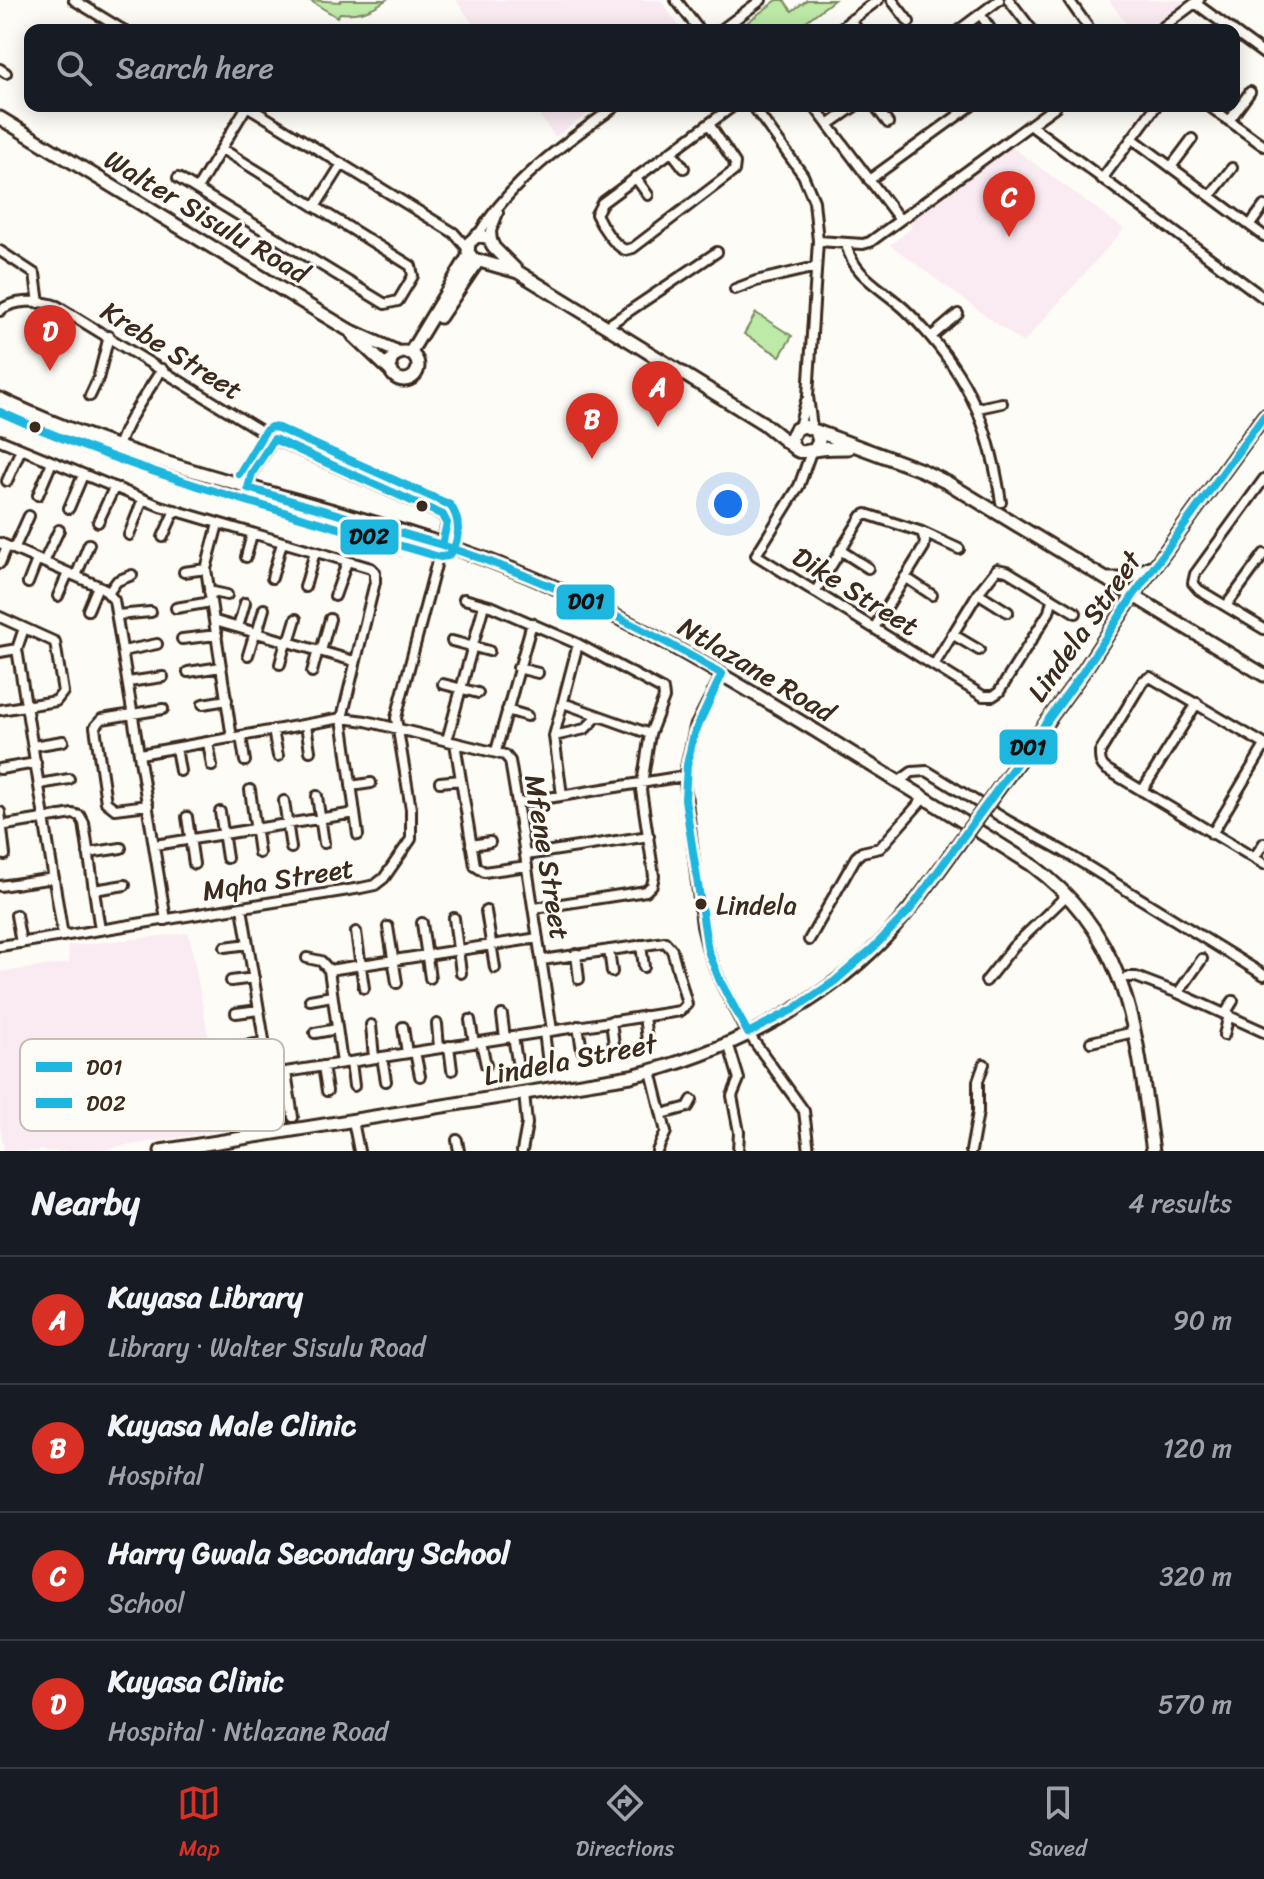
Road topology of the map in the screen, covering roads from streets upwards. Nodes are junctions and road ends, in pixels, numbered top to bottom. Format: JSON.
{"nodes":[{"id":1,"x":74,"y":0,"type":"edge"},
{"id":2,"x":676,"y":0,"type":"edge"},
{"id":3,"x":761,"y":0,"type":"edge"},
{"id":4,"x":878,"y":0,"type":"edge"},
{"id":5,"x":892,"y":0,"type":"edge"},
{"id":6,"x":999,"y":0,"type":"edge"},
{"id":7,"x":1009,"y":0,"type":"edge"},
{"id":8,"x":1069,"y":0,"type":"edge"},
{"id":9,"x":1197,"y":2,"type":"edge"},
{"id":10,"x":980,"y":14,"type":"junction"},
{"id":11,"x":850,"y":20,"type":"junction"},
{"id":12,"x":909,"y":22,"type":"dead end"},
{"id":13,"x":113,"y":24,"type":"edge"},
{"id":14,"x":694,"y":24,"type":"edge"},
{"id":15,"x":729,"y":24,"type":"edge"},
{"id":16,"x":845,"y":24,"type":"edge"},
{"id":17,"x":853,"y":24,"type":"edge"},
{"id":18,"x":967,"y":24,"type":"edge"},
{"id":19,"x":987,"y":24,"type":"edge"},
{"id":20,"x":1027,"y":24,"type":"edge"},
{"id":21,"x":1086,"y":24,"type":"edge"},
{"id":22,"x":1167,"y":24,"type":"edge"},
{"id":23,"x":1224,"y":24,"type":"edge"},
{"id":24,"x":1240,"y":36,"type":"edge"},
{"id":25,"x":1264,"y":54,"type":"edge"},
{"id":26,"x":1250,"y":92,"type":"dead end"},
{"id":27,"x":1240,"y":106,"type":"edge"},
{"id":28,"x":244,"y":112,"type":"edge"},
{"id":29,"x":257,"y":112,"type":"edge"},
{"id":30,"x":608,"y":112,"type":"edge"},
{"id":31,"x":725,"y":112,"type":"edge"},
{"id":32,"x":757,"y":112,"type":"edge"},
{"id":33,"x":818,"y":112,"type":"edge"},
{"id":34,"x":846,"y":112,"type":"edge"},
{"id":35,"x":880,"y":112,"type":"edge"},
{"id":36,"x":963,"y":112,"type":"edge"},
{"id":37,"x":1048,"y":112,"type":"edge"},
{"id":38,"x":1152,"y":112,"type":"edge"},
{"id":39,"x":1217,"y":112,"type":"edge"},
{"id":40,"x":1236,"y":112,"type":"edge"},
{"id":41,"x":0,"y":118,"type":"edge"},
{"id":42,"x":1229,"y":121,"type":"junction"},
{"id":43,"x":888,"y":123,"type":"dead end"},
{"id":44,"x":709,"y":124,"type":"junction"},
{"id":45,"x":828,"y":125,"type":"junction"},
{"id":46,"x":1030,"y":125,"type":"junction"},
{"id":47,"x":1133,"y":139,"type":"junction"},
{"id":48,"x":1192,"y":139,"type":"dead end"},
{"id":49,"x":1264,"y":146,"type":"edge"},
{"id":50,"x":222,"y":149,"type":"junction"},
{"id":51,"x":671,"y":151,"type":"junction"},
{"id":52,"x":342,"y":164,"type":"junction"},
{"id":53,"x":1171,"y":167,"type":"junction"},
{"id":54,"x":684,"y":168,"type":"dead end"},
{"id":55,"x":1232,"y":168,"type":"dead end"},
{"id":56,"x":635,"y":177,"type":"junction"},
{"id":57,"x":178,"y":178,"type":"dead end"},
{"id":58,"x":1102,"y":179,"type":"junction"},
{"id":59,"x":869,"y":180,"type":"junction"},
{"id":60,"x":197,"y":189,"type":"junction"},
{"id":61,"x":648,"y":195,"type":"dead end"},
{"id":62,"x":1210,"y":196,"type":"junction"},
{"id":63,"x":504,"y":202,"type":"junction"},
{"id":64,"x":1264,"y":206,"type":"edge"},
{"id":65,"x":315,"y":207,"type":"junction"},
{"id":66,"x":900,"y":220,"type":"junction"},
{"id":67,"x":1250,"y":225,"type":"junction"},
{"id":68,"x":1264,"y":236,"type":"edge"},
{"id":69,"x":818,"y":241,"type":"junction"},
{"id":70,"x":846,"y":243,"type":"junction"},
{"id":71,"x":493,"y":246,"type":"junction"},
{"id":72,"x":475,"y":250,"type":"junction"},
{"id":73,"x":0,"y":251,"type":"edge"},
{"id":74,"x":717,"y":252,"type":"dead end"},
{"id":75,"x":816,"y":267,"type":"junction"},
{"id":76,"x":518,"y":272,"type":"junction"},
{"id":77,"x":735,"y":289,"type":"dead end"},
{"id":78,"x":1264,"y":298,"type":"edge"},
{"id":79,"x":39,"y":303,"type":"junction"},
{"id":80,"x":0,"y":311,"type":"edge"},
{"id":81,"x":958,"y":314,"type":"dead end"},
{"id":82,"x":607,"y":326,"type":"junction"},
{"id":83,"x":347,"y":329,"type":"junction"},
{"id":84,"x":109,"y":336,"type":"junction"},
{"id":85,"x":931,"y":337,"type":"junction"},
{"id":86,"x":408,"y":354,"type":"junction"},
{"id":87,"x":162,"y":369,"type":"junction"},
{"id":88,"x":392,"y":372,"type":"junction"},
{"id":89,"x":90,"y":396,"type":"dead end"},
{"id":90,"x":808,"y":396,"type":"junction"},
{"id":91,"x":0,"y":399,"type":"edge"},
{"id":92,"x":1002,"y":403,"type":"dead end"},
{"id":93,"x":978,"y":408,"type":"junction"},
{"id":94,"x":1264,"y":416,"type":"edge"},
{"id":95,"x":763,"y":423,"type":"junction"},
{"id":96,"x":797,"y":428,"type":"junction"},
{"id":97,"x":814,"y":430,"type":"junction"},
{"id":98,"x":274,"y":439,"type":"junction"},
{"id":99,"x":0,"y":440,"type":"edge"},
{"id":100,"x":118,"y":447,"type":"junction"},
{"id":101,"x":857,"y":448,"type":"junction"},
{"id":102,"x":21,"y":449,"type":"junction"},
{"id":103,"x":796,"y":450,"type":"junction"},
{"id":104,"x":813,"y":451,"type":"junction"},
{"id":105,"x":52,"y":462,"type":"junction"},
{"id":106,"x":803,"y":471,"type":"junction"},
{"id":107,"x":83,"y":475,"type":"junction"},
{"id":108,"x":1264,"y":479,"type":"edge"},
{"id":109,"x":7,"y":481,"type":"dead end"},
{"id":110,"x":114,"y":488,"type":"junction"},
{"id":111,"x":248,"y":488,"type":"junction"},
{"id":112,"x":38,"y":495,"type":"dead end"},
{"id":113,"x":143,"y":499,"type":"junction"},
{"id":114,"x":1001,"y":502,"type":"dead end"},
{"id":115,"x":69,"y":508,"type":"dead end"},
{"id":116,"x":175,"y":510,"type":"junction"},
{"id":117,"x":29,"y":516,"type":"dead end"},
{"id":118,"x":98,"y":522,"type":"dead end"},
{"id":119,"x":218,"y":524,"type":"junction"},
{"id":120,"x":59,"y":530,"type":"dead end"},
{"id":121,"x":922,"y":532,"type":"junction"},
{"id":122,"x":252,"y":534,"type":"junction"},
{"id":123,"x":129,"y":535,"type":"dead end"},
{"id":124,"x":163,"y":537,"type":"dead end"},
{"id":125,"x":282,"y":543,"type":"junction"},
{"id":126,"x":89,"y":544,"type":"dead end"},
{"id":127,"x":442,"y":545,"type":"junction"},
{"id":128,"x":7,"y":546,"type":"edge"},
{"id":129,"x":959,"y":549,"type":"dead end"},
{"id":130,"x":840,"y":550,"type":"junction"},
{"id":131,"x":315,"y":552,"type":"junction"},
{"id":132,"x":1264,"y":554,"type":"edge"},
{"id":133,"x":246,"y":557,"type":"dead end"},
{"id":134,"x":41,"y":561,"type":"junction"},
{"id":135,"x":347,"y":562,"type":"junction"},
{"id":136,"x":0,"y":563,"type":"edge"},
{"id":137,"x":1156,"y":564,"type":"junction"},
{"id":138,"x":868,"y":568,"type":"dead end"},
{"id":139,"x":206,"y":569,"type":"junction"},
{"id":140,"x":184,"y":572,"type":"dead end"},
{"id":141,"x":72,"y":575,"type":"junction"},
{"id":142,"x":132,"y":575,"type":"dead end"},
{"id":143,"x":905,"y":577,"type":"junction"},
{"id":144,"x":272,"y":578,"type":"dead end"},
{"id":145,"x":1105,"y":579,"type":"junction"},
{"id":146,"x":28,"y":583,"type":"dead end"},
{"id":147,"x":98,"y":586,"type":"junction"},
{"id":148,"x":305,"y":587,"type":"dead end"},
{"id":149,"x":209,"y":591,"type":"junction"},
{"id":150,"x":109,"y":592,"type":"junction"},
{"id":151,"x":815,"y":592,"type":"junction"},
{"id":152,"x":978,"y":593,"type":"junction"},
{"id":153,"x":227,"y":595,"type":"dead end"},
{"id":154,"x":932,"y":595,"type":"dead end"},
{"id":155,"x":58,"y":596,"type":"dead end"},
{"id":156,"x":335,"y":596,"type":"dead end"},
{"id":157,"x":1133,"y":596,"type":"junction"},
{"id":158,"x":464,"y":599,"type":"dead end"},
{"id":159,"x":1052,"y":600,"type":"junction"},
{"id":160,"x":211,"y":602,"type":"junction"},
{"id":161,"x":245,"y":603,"type":"dead end"},
{"id":162,"x":484,"y":605,"type":"junction"},
{"id":163,"x":1226,"y":606,"type":"junction"},
{"id":164,"x":176,"y":608,"type":"dead end"},
{"id":165,"x":264,"y":609,"type":"dead end"},
{"id":166,"x":88,"y":610,"type":"dead end"},
{"id":167,"x":151,"y":612,"type":"dead end"},
{"id":168,"x":1008,"y":612,"type":"dead end"},
{"id":169,"x":1076,"y":613,"type":"dead end"},
{"id":170,"x":117,"y":615,"type":"junction"},
{"id":171,"x":0,"y":617,"type":"edge"},
{"id":172,"x":296,"y":619,"type":"dead end"},
{"id":173,"x":330,"y":619,"type":"dead end"},
{"id":174,"x":215,"y":621,"type":"junction"},
{"id":175,"x":532,"y":623,"type":"junction"},
{"id":176,"x":238,"y":627,"type":"junction"},
{"id":177,"x":24,"y":628,"type":"junction"},
{"id":178,"x":874,"y":628,"type":"junction"},
{"id":179,"x":1264,"y":629,"type":"edge"},
{"id":180,"x":256,"y":632,"type":"junction"},
{"id":181,"x":952,"y":634,"type":"junction"},
{"id":182,"x":217,"y":635,"type":"junction"},
{"id":183,"x":182,"y":639,"type":"dead end"},
{"id":184,"x":452,"y":641,"type":"dead end"},
{"id":185,"x":287,"y":642,"type":"junction"},
{"id":186,"x":157,"y":644,"type":"dead end"},
{"id":187,"x":578,"y":644,"type":"junction"},
{"id":188,"x":471,"y":646,"type":"junction"},
{"id":189,"x":17,"y":649,"type":"junction"},
{"id":190,"x":979,"y":650,"type":"dead end"},
{"id":191,"x":123,"y":651,"type":"junction"},
{"id":192,"x":320,"y":651,"type":"junction"},
{"id":193,"x":489,"y":651,"type":"dead end"},
{"id":194,"x":0,"y":652,"type":"edge"},
{"id":195,"x":248,"y":655,"type":"dead end"},
{"id":196,"x":354,"y":661,"type":"junction"},
{"id":197,"x":280,"y":664,"type":"dead end"},
{"id":198,"x":934,"y":665,"type":"junction"},
{"id":199,"x":221,"y":667,"type":"junction"},
{"id":200,"x":518,"y":668,"type":"junction"},
{"id":201,"x":188,"y":672,"type":"dead end"},
{"id":202,"x":312,"y":672,"type":"dead end"},
{"id":203,"x":538,"y":673,"type":"dead end"},
{"id":204,"x":722,"y":674,"type":"junction"},
{"id":205,"x":1264,"y":675,"type":"edge"},
{"id":206,"x":163,"y":677,"type":"dead end"},
{"id":207,"x":128,"y":682,"type":"junction"},
{"id":208,"x":443,"y":684,"type":"dead end"},
{"id":209,"x":460,"y":688,"type":"junction"},
{"id":210,"x":478,"y":693,"type":"dead end"},
{"id":211,"x":227,"y":700,"type":"junction"},
{"id":212,"x":563,"y":703,"type":"junction"},
{"id":213,"x":1197,"y":703,"type":"junction"},
{"id":214,"x":203,"y":704,"type":"dead end"},
{"id":215,"x":27,"y":706,"type":"junction"},
{"id":216,"x":163,"y":709,"type":"dead end"},
{"id":217,"x":0,"y":710,"type":"edge"},
{"id":218,"x":507,"y":710,"type":"junction"},
{"id":219,"x":133,"y":714,"type":"junction"},
{"id":220,"x":527,"y":716,"type":"dead end"},
{"id":221,"x":598,"y":716,"type":"junction"},
{"id":222,"x":342,"y":718,"type":"junction"},
{"id":223,"x":306,"y":725,"type":"junction"},
{"id":224,"x":397,"y":728,"type":"junction"},
{"id":225,"x":273,"y":730,"type":"junction"},
{"id":226,"x":650,"y":734,"type":"junction"},
{"id":227,"x":554,"y":736,"type":"junction"},
{"id":228,"x":236,"y":737,"type":"junction"},
{"id":229,"x":63,"y":741,"type":"dead end"},
{"id":230,"x":208,"y":742,"type":"junction"},
{"id":231,"x":451,"y":742,"type":"junction"},
{"id":232,"x":33,"y":746,"type":"junction"},
{"id":233,"x":1264,"y":746,"type":"edge"},
{"id":234,"x":176,"y":748,"type":"junction"},
{"id":235,"x":310,"y":751,"type":"dead end"},
{"id":236,"x":496,"y":751,"type":"junction"},
{"id":237,"x":140,"y":754,"type":"junction"},
{"id":238,"x":278,"y":756,"type":"dead end"},
{"id":239,"x":245,"y":761,"type":"dead end"},
{"id":240,"x":36,"y":763,"type":"junction"},
{"id":241,"x":212,"y":766,"type":"dead end"},
{"id":242,"x":0,"y":769,"type":"edge"},
{"id":243,"x":180,"y":771,"type":"dead end"},
{"id":244,"x":684,"y":776,"type":"junction"},
{"id":245,"x":69,"y":779,"type":"dead end"},
{"id":246,"x":461,"y":780,"type":"junction"},
{"id":247,"x":440,"y":782,"type":"dead end"},
{"id":248,"x":898,"y":782,"type":"junction"},
{"id":249,"x":371,"y":783,"type":"dead end"},
{"id":250,"x":643,"y":783,"type":"junction"},
{"id":251,"x":39,"y":784,"type":"junction"},
{"id":252,"x":351,"y":786,"type":"junction"},
{"id":253,"x":250,"y":790,"type":"dead end"},
{"id":254,"x":1142,"y":791,"type":"junction"},
{"id":255,"x":562,"y":795,"type":"junction"},
{"id":256,"x":317,"y":796,"type":"dead end"},
{"id":257,"x":924,"y":798,"type":"junction"},
{"id":258,"x":284,"y":801,"type":"dead end"},
{"id":259,"x":517,"y":803,"type":"junction"},
{"id":260,"x":148,"y":805,"type":"junction"},
{"id":261,"x":0,"y":812,"type":"edge"},
{"id":262,"x":220,"y":812,"type":"dead end"},
{"id":263,"x":355,"y":813,"type":"junction"},
{"id":264,"x":187,"y":817,"type":"dead end"},
{"id":265,"x":320,"y":818,"type":"junction"},
{"id":266,"x":45,"y":819,"type":"junction"},
{"id":267,"x":288,"y":823,"type":"junction"},
{"id":268,"x":1,"y":826,"type":"edge"},
{"id":269,"x":255,"y":829,"type":"junction"},
{"id":270,"x":224,"y":834,"type":"junction"},
{"id":271,"x":1212,"y":834,"type":"junction"},
{"id":272,"x":358,"y":835,"type":"dead end"},
{"id":273,"x":649,"y":836,"type":"junction"},
{"id":274,"x":190,"y":839,"type":"junction"},
{"id":275,"x":490,"y":842,"type":"dead end"},
{"id":276,"x":324,"y":843,"type":"dead end"},
{"id":277,"x":1264,"y":843,"type":"edge"},
{"id":278,"x":155,"y":845,"type":"junction"},
{"id":279,"x":471,"y":845,"type":"junction"},
{"id":280,"x":121,"y":848,"type":"dead end"},
{"id":281,"x":291,"y":848,"type":"dead end"},
{"id":282,"x":88,"y":853,"type":"junction"},
{"id":283,"x":259,"y":853,"type":"dead end"},
{"id":284,"x":5,"y":855,"type":"dead end"},
{"id":285,"x":526,"y":855,"type":"junction"},
{"id":286,"x":227,"y":858,"type":"dead end"},
{"id":287,"x":1254,"y":858,"type":"junction"},
{"id":288,"x":194,"y":864,"type":"dead end"},
{"id":289,"x":1264,"y":864,"type":"edge"},
{"id":290,"x":527,"y":866,"type":"junction"},
{"id":291,"x":54,"y":878,"type":"junction"},
{"id":292,"x":125,"y":885,"type":"dead end"},
{"id":293,"x":0,"y":886,"type":"edge"},
{"id":294,"x":94,"y":890,"type":"junction"},
{"id":295,"x":1067,"y":895,"type":"junction"},
{"id":296,"x":242,"y":908,"type":"junction"},
{"id":297,"x":535,"y":908,"type":"junction"},
{"id":298,"x":486,"y":911,"type":"dead end"},
{"id":299,"x":16,"y":915,"type":"dead end"},
{"id":300,"x":454,"y":918,"type":"dead end"},
{"id":301,"x":166,"y":920,"type":"junction"},
{"id":302,"x":422,"y":923,"type":"dead end"},
{"id":303,"x":388,"y":927,"type":"dead end"},
{"id":304,"x":100,"y":930,"type":"junction"},
{"id":305,"x":356,"y":932,"type":"dead end"},
{"id":306,"x":63,"y":936,"type":"junction"},
{"id":307,"x":538,"y":938,"type":"junction"},
{"id":308,"x":809,"y":940,"type":"dead end"},
{"id":309,"x":21,"y":943,"type":"junction"},
{"id":310,"x":248,"y":944,"type":"junction"},
{"id":311,"x":491,"y":944,"type":"junction"},
{"id":312,"x":641,"y":945,"type":"junction"},
{"id":313,"x":0,"y":946,"type":"edge"},
{"id":314,"x":225,"y":947,"type":"dead end"},
{"id":315,"x":459,"y":949,"type":"junction"},
{"id":316,"x":609,"y":950,"type":"junction"},
{"id":317,"x":576,"y":954,"type":"junction"},
{"id":318,"x":426,"y":955,"type":"junction"},
{"id":319,"x":307,"y":958,"type":"dead end"},
{"id":320,"x":1202,"y":959,"type":"dead end"},
{"id":321,"x":393,"y":960,"type":"junction"},
{"id":322,"x":542,"y":960,"type":"junction"},
{"id":323,"x":360,"y":965,"type":"junction"},
{"id":324,"x":644,"y":967,"type":"dead end"},
{"id":325,"x":495,"y":968,"type":"dead end"},
{"id":326,"x":329,"y":970,"type":"junction"},
{"id":327,"x":612,"y":972,"type":"dead end"},
{"id":328,"x":461,"y":973,"type":"dead end"},
{"id":329,"x":1264,"y":975,"type":"edge"},
{"id":330,"x":1127,"y":977,"type":"dead end"},
{"id":331,"x":254,"y":978,"type":"junction"},
{"id":332,"x":430,"y":978,"type":"dead end"},
{"id":333,"x":579,"y":979,"type":"dead end"},
{"id":334,"x":231,"y":981,"type":"dead end"},
{"id":335,"x":986,"y":981,"type":"dead end"},
{"id":336,"x":397,"y":983,"type":"dead end"},
{"id":337,"x":364,"y":988,"type":"dead end"},
{"id":338,"x":1178,"y":993,"type":"junction"},
{"id":339,"x":332,"y":996,"type":"junction"},
{"id":340,"x":310,"y":1000,"type":"dead end"},
{"id":341,"x":1233,"y":1001,"type":"dead end"},
{"id":342,"x":259,"y":1010,"type":"junction"},
{"id":343,"x":236,"y":1013,"type":"dead end"},
{"id":344,"x":1227,"y":1014,"type":"junction"},
{"id":345,"x":502,"y":1015,"type":"dead end"},
{"id":346,"x":644,"y":1016,"type":"junction"},
{"id":347,"x":470,"y":1020,"type":"dead end"},
{"id":348,"x":611,"y":1021,"type":"junction"},
{"id":349,"x":437,"y":1024,"type":"dead end"},
{"id":350,"x":371,"y":1025,"type":"dead end"},
{"id":351,"x":578,"y":1026,"type":"junction"},
{"id":352,"x":403,"y":1027,"type":"dead end"},
{"id":353,"x":337,"y":1029,"type":"junction"},
{"id":354,"x":548,"y":1031,"type":"junction"},
{"id":355,"x":1134,"y":1032,"type":"junction"},
{"id":356,"x":1264,"y":1032,"type":"edge"},
{"id":357,"x":315,"y":1033,"type":"dead end"},
{"id":358,"x":748,"y":1033,"type":"junction"},
{"id":359,"x":1224,"y":1035,"type":"dead end"},
{"id":360,"x":509,"y":1037,"type":"junction"},
{"id":361,"x":263,"y":1039,"type":"edge"},
{"id":362,"x":647,"y":1040,"type":"dead end"},
{"id":363,"x":478,"y":1042,"type":"junction"},
{"id":364,"x":1091,"y":1042,"type":"dead end"},
{"id":365,"x":728,"y":1043,"type":"junction"},
{"id":366,"x":614,"y":1045,"type":"dead end"},
{"id":367,"x":444,"y":1047,"type":"junction"},
{"id":368,"x":582,"y":1050,"type":"dead end"},
{"id":369,"x":411,"y":1052,"type":"junction"},
{"id":370,"x":547,"y":1056,"type":"dead end"},
{"id":371,"x":378,"y":1058,"type":"junction"},
{"id":372,"x":517,"y":1061,"type":"dead end"},
{"id":373,"x":347,"y":1062,"type":"junction"},
{"id":374,"x":984,"y":1064,"type":"dead end"},
{"id":375,"x":486,"y":1065,"type":"dead end"},
{"id":376,"x":323,"y":1066,"type":"junction"},
{"id":377,"x":452,"y":1070,"type":"dead end"},
{"id":378,"x":651,"y":1071,"type":"junction"},
{"id":379,"x":286,"y":1072,"type":"joint"},
{"id":380,"x":420,"y":1076,"type":"dead end"},
{"id":381,"x":386,"y":1081,"type":"dead end"},
{"id":382,"x":354,"y":1086,"type":"dead end"},
{"id":383,"x":327,"y":1091,"type":"dead end"},
{"id":384,"x":524,"y":1093,"type":"junction"},
{"id":385,"x":692,"y":1100,"type":"dead end"},
{"id":386,"x":662,"y":1114,"type":"junction"},
{"id":387,"x":293,"y":1117,"type":"dead end"},
{"id":388,"x":353,"y":1121,"type":"junction"},
{"id":389,"x":457,"y":1140,"type":"dead end"},
{"id":390,"x":161,"y":1151,"type":"edge"},
{"id":391,"x":359,"y":1151,"type":"edge"},
{"id":392,"x":459,"y":1151,"type":"edge"},
{"id":393,"x":522,"y":1151,"type":"edge"},
{"id":394,"x":657,"y":1151,"type":"edge"},
{"id":395,"x":738,"y":1151,"type":"edge"},
{"id":396,"x":809,"y":1151,"type":"edge"},
{"id":397,"x":971,"y":1151,"type":"edge"},
{"id":398,"x":1153,"y":1151,"type":"edge"}],
"edges":[{"from":1,"to":13,"type":"street"},
{"from":2,"to":14,"type":"street"},
{"from":3,"to":15,"type":"street"},
{"from":4,"to":11,"type":"street"},
{"from":5,"to":12,"type":"street"},
{"from":6,"to":10,"type":"street"},
{"from":7,"to":20,"type":"street"},
{"from":8,"to":21,"type":"street"},
{"from":9,"to":22,"type":"street"},
{"from":9,"to":23,"type":"street"},
{"from":10,"to":18,"type":"street"},
{"from":10,"to":19,"type":"street"},
{"from":11,"to":16,"type":"street"},
{"from":11,"to":17,"type":"street"},
{"from":24,"to":25,"type":"street"},
{"from":26,"to":27,"type":"street"},
{"from":28,"to":50,"type":"street"},
{"from":29,"to":52,"type":"street"},
{"from":30,"to":63,"type":"street"},
{"from":31,"to":44,"type":"street"},
{"from":32,"to":69,"type":"street"},
{"from":33,"to":45,"type":"street"},
{"from":34,"to":45,"type":"street"},
{"from":35,"to":43,"type":"street"},
{"from":36,"to":59,"type":"street"},
{"from":37,"to":46,"type":"street"},
{"from":38,"to":47,"type":"street"},
{"from":39,"to":42,"type":"street"},
{"from":40,"to":42,"type":"street"},
{"from":41,"to":83,"type":"street","name":"Walter Sisulu Road"},
{"from":42,"to":49,"type":"street"},
{"from":44,"to":51,"type":"street"},
{"from":44,"to":56,"type":"street"},
{"from":45,"to":59,"type":"street"},
{"from":46,"to":58,"type":"street"},
{"from":46,"to":66,"type":"street"},
{"from":47,"to":53,"type":"street"},
{"from":47,"to":58,"type":"street"},
{"from":48,"to":53,"type":"street"},
{"from":50,"to":60,"type":"street"},
{"from":50,"to":65,"type":"street"},
{"from":51,"to":54,"type":"street"},
{"from":51,"to":56,"type":"street"},
{"from":52,"to":65,"type":"street"},
{"from":52,"to":72,"type":"street"},
{"from":53,"to":62,"type":"street"},
{"from":55,"to":62,"type":"street"},
{"from":56,"to":61,"type":"street"},
{"from":57,"to":60,"type":"street"},
{"from":58,"to":78,"type":"street"},
{"from":59,"to":66,"type":"street"},
{"from":60,"to":65,"type":"street"},
{"from":62,"to":67,"type":"street"},
{"from":63,"to":71,"type":"street"},
{"from":63,"to":72,"type":"street"},
{"from":64,"to":67,"type":"street"},
{"from":66,"to":70,"type":"street"},
{"from":67,"to":68,"type":"street"},
{"from":69,"to":70,"type":"street"},
{"from":69,"to":75,"type":"street"},
{"from":70,"to":85,"type":"street"},
{"from":71,"to":72,"type":"street"},
{"from":71,"to":72,"type":"street"},
{"from":71,"to":76,"type":"street"},
{"from":72,"to":76,"type":"street"},
{"from":72,"to":86,"type":"street"},
{"from":73,"to":79,"type":"street"},
{"from":74,"to":82,"type":"street"},
{"from":75,"to":77,"type":"street"},
{"from":75,"to":90,"type":"street"},
{"from":76,"to":82,"type":"street"},
{"from":79,"to":80,"type":"street"},
{"from":79,"to":84,"type":"street","name":"Krebe Street"},
{"from":81,"to":85,"type":"street"},
{"from":82,"to":95,"type":"street"},
{"from":83,"to":86,"type":"street","name":"Walter Sisulu Road"},
{"from":83,"to":88,"type":"street","name":"Walter Sisulu Road"},
{"from":84,"to":87,"type":"street","name":"Krebe Street"},
{"from":84,"to":89,"type":"street"},
{"from":85,"to":93,"type":"street"},
{"from":86,"to":88,"type":"street"},
{"from":86,"to":88,"type":"street"},
{"from":87,"to":98,"type":"street","name":"Krebe Street"},
{"from":87,"to":100,"type":"street"},
{"from":90,"to":96,"type":"street"},
{"from":90,"to":97,"type":"street"},
{"from":91,"to":100,"type":"street","name":"Ntlazane Road"},
{"from":92,"to":93,"type":"street"},
{"from":93,"to":114,"type":"street"},
{"from":94,"to":137,"type":"street","name":"Lindela Street"},
{"from":95,"to":96,"type":"street"},
{"from":95,"to":103,"type":"street"},
{"from":96,"to":97,"type":"street"},
{"from":96,"to":103,"type":"street"},
{"from":97,"to":101,"type":"street"},
{"from":97,"to":104,"type":"street"},
{"from":98,"to":111,"type":"street"},
{"from":98,"to":127,"type":"street","name":"Krebe Street"},
{"from":99,"to":102,"type":"street"},
{"from":100,"to":111,"type":"street","name":"Ntlazane Road"},
{"from":101,"to":104,"type":"street"},
{"from":101,"to":145,"type":"street"},
{"from":102,"to":105,"type":"street"},
{"from":102,"to":109,"type":"street"},
{"from":103,"to":104,"type":"street"},
{"from":103,"to":106,"type":"street"},
{"from":104,"to":106,"type":"street"},
{"from":105,"to":107,"type":"street"},
{"from":105,"to":112,"type":"street"},
{"from":106,"to":151,"type":"street","name":"Dike Street"},
{"from":107,"to":110,"type":"street"},
{"from":107,"to":115,"type":"street"},
{"from":108,"to":163,"type":"street"},
{"from":110,"to":113,"type":"street"},
{"from":110,"to":118,"type":"street"},
{"from":111,"to":127,"type":"street","name":"Ntlazane Road"},
{"from":113,"to":116,"type":"street"},
{"from":113,"to":123,"type":"street"},
{"from":116,"to":119,"type":"street"},
{"from":116,"to":124,"type":"street"},
{"from":117,"to":128,"type":"street"},
{"from":119,"to":122,"type":"street"},
{"from":119,"to":139,"type":"street"},
{"from":120,"to":134,"type":"street"},
{"from":121,"to":129,"type":"street"},
{"from":121,"to":130,"type":"street"},
{"from":121,"to":143,"type":"street"},
{"from":122,"to":125,"type":"street"},
{"from":122,"to":133,"type":"street"},
{"from":125,"to":131,"type":"street"},
{"from":125,"to":144,"type":"street"},
{"from":126,"to":141,"type":"street"},
{"from":127,"to":204,"type":"street","name":"Ntlazane Road"},
{"from":127,"to":224,"type":"street","name":"Mqha Street"},
{"from":128,"to":134,"type":"street"},
{"from":128,"to":136,"type":"street"},
{"from":130,"to":138,"type":"street"},
{"from":130,"to":151,"type":"street"},
{"from":131,"to":135,"type":"street"},
{"from":131,"to":148,"type":"street"},
{"from":132,"to":163,"type":"street"},
{"from":134,"to":141,"type":"street"},
{"from":134,"to":146,"type":"street"},
{"from":135,"to":156,"type":"street"},
{"from":135,"to":196,"type":"street"},
{"from":137,"to":145,"type":"street"},
{"from":137,"to":157,"type":"street","name":"Lindela Street"},
{"from":139,"to":140,"type":"street"},
{"from":139,"to":149,"type":"street"},
{"from":141,"to":147,"type":"street"},
{"from":141,"to":155,"type":"street"},
{"from":142,"to":150,"type":"street"},
{"from":143,"to":154,"type":"street"},
{"from":143,"to":178,"type":"street"},
{"from":145,"to":157,"type":"street"},
{"from":147,"to":150,"type":"street"},
{"from":147,"to":166,"type":"street"},
{"from":149,"to":153,"type":"street"},
{"from":149,"to":160,"type":"street"},
{"from":150,"to":170,"type":"street"},
{"from":151,"to":178,"type":"street","name":"Dike Street"},
{"from":152,"to":159,"type":"street"},
{"from":152,"to":168,"type":"street"},
{"from":152,"to":181,"type":"street"},
{"from":157,"to":205,"type":"street"},
{"from":157,"to":358,"type":"street","name":"Lindela Street","bridge":true},
{"from":158,"to":162,"type":"street"},
{"from":159,"to":169,"type":"street"},
{"from":159,"to":198,"type":"street","name":"Dike Street"},
{"from":160,"to":164,"type":"street"},
{"from":160,"to":174,"type":"street"},
{"from":161,"to":176,"type":"street"},
{"from":162,"to":175,"type":"street"},
{"from":162,"to":188,"type":"street"},
{"from":163,"to":179,"type":"street"},
{"from":165,"to":180,"type":"street"},
{"from":167,"to":170,"type":"street"},
{"from":170,"to":191,"type":"street"},
{"from":171,"to":177,"type":"street"},
{"from":172,"to":185,"type":"street"},
{"from":173,"to":192,"type":"street"},
{"from":174,"to":176,"type":"street"},
{"from":174,"to":182,"type":"street"},
{"from":175,"to":187,"type":"street"},
{"from":175,"to":200,"type":"street"},
{"from":176,"to":180,"type":"street"},
{"from":177,"to":189,"type":"street"},
{"from":177,"to":215,"type":"street"},
{"from":178,"to":198,"type":"street","name":"Dike Street"},
{"from":180,"to":185,"type":"street"},
{"from":180,"to":195,"type":"street"},
{"from":181,"to":190,"type":"street"},
{"from":181,"to":198,"type":"street"},
{"from":182,"to":183,"type":"street"},
{"from":182,"to":199,"type":"street"},
{"from":184,"to":188,"type":"street"},
{"from":185,"to":192,"type":"street"},
{"from":185,"to":197,"type":"street"},
{"from":186,"to":191,"type":"street"},
{"from":187,"to":212,"type":"street"},
{"from":187,"to":226,"type":"street"},
{"from":188,"to":193,"type":"street"},
{"from":188,"to":209,"type":"street"},
{"from":189,"to":194,"type":"street"},
{"from":189,"to":215,"type":"street"},
{"from":191,"to":207,"type":"street"},
{"from":192,"to":196,"type":"street"},
{"from":192,"to":202,"type":"street"},
{"from":196,"to":222,"type":"street"},
{"from":199,"to":201,"type":"street"},
{"from":199,"to":211,"type":"street"},
{"from":200,"to":203,"type":"street"},
{"from":200,"to":218,"type":"street"},
{"from":204,"to":244,"type":"street"},
{"from":204,"to":248,"type":"street","name":"Ntlazane Road"},
{"from":206,"to":207,"type":"street"},
{"from":207,"to":219,"type":"street"},
{"from":208,"to":209,"type":"street"},
{"from":209,"to":210,"type":"street"},
{"from":209,"to":231,"type":"street"},
{"from":211,"to":214,"type":"street"},
{"from":211,"to":228,"type":"street"},
{"from":212,"to":221,"type":"street"},
{"from":212,"to":227,"type":"street"},
{"from":213,"to":233,"type":"street"},
{"from":213,"to":254,"type":"street"},
{"from":213,"to":254,"type":"street"},
{"from":215,"to":217,"type":"street"},
{"from":215,"to":232,"type":"street"},
{"from":216,"to":219,"type":"street"},
{"from":218,"to":220,"type":"street"},
{"from":218,"to":236,"type":"street"},
{"from":219,"to":237,"type":"street"},
{"from":219,"to":260,"type":"street"},
{"from":221,"to":226,"type":"street"},
{"from":221,"to":227,"type":"street"},
{"from":222,"to":223,"type":"street"},
{"from":222,"to":224,"type":"street","name":"Mfene Street"},
{"from":222,"to":252,"type":"street"},
{"from":223,"to":225,"type":"street"},
{"from":223,"to":235,"type":"street"},
{"from":224,"to":231,"type":"street","name":"Mfene Street"},
{"from":224,"to":296,"type":"street","name":"Mqha Street"},
{"from":225,"to":228,"type":"street"},
{"from":225,"to":238,"type":"street"},
{"from":226,"to":250,"type":"street"},
{"from":227,"to":255,"type":"street"},
{"from":228,"to":230,"type":"street"},
{"from":228,"to":239,"type":"street"},
{"from":229,"to":232,"type":"street"},
{"from":230,"to":234,"type":"street"},
{"from":230,"to":241,"type":"street"},
{"from":231,"to":236,"type":"street","name":"Mfene Street"},
{"from":231,"to":246,"type":"street"},
{"from":232,"to":240,"type":"street"},
{"from":233,"to":271,"type":"street"},
{"from":234,"to":237,"type":"street"},
{"from":234,"to":243,"type":"street"},
{"from":236,"to":259,"type":"street","name":"Mfene Street"},
{"from":237,"to":260,"type":"street"},
{"from":240,"to":242,"type":"street"},
{"from":240,"to":251,"type":"street"},
{"from":244,"to":250,"type":"street"},
{"from":244,"to":358,"type":"street"},
{"from":245,"to":251,"type":"street"},
{"from":246,"to":247,"type":"street"},
{"from":246,"to":279,"type":"street"},
{"from":248,"to":257,"type":"street","name":"Ntlazane Road"},
{"from":248,"to":329,"type":"street"},
{"from":249,"to":252,"type":"street"},
{"from":250,"to":255,"type":"street"},
{"from":250,"to":273,"type":"street"},
{"from":251,"to":266,"type":"street"},
{"from":252,"to":263,"type":"street"},
{"from":253,"to":269,"type":"street"},
{"from":254,"to":271,"type":"street"},
{"from":255,"to":259,"type":"street"},
{"from":256,"to":265,"type":"street"},
{"from":257,"to":295,"type":"street","name":"Ntlazane Road"},
{"from":257,"to":308,"type":"street"},
{"from":258,"to":267,"type":"street"},
{"from":259,"to":285,"type":"street","name":"Mfene Street"},
{"from":260,"to":278,"type":"street"},
{"from":261,"to":268,"type":"street"},
{"from":262,"to":270,"type":"street"},
{"from":263,"to":265,"type":"street"},
{"from":263,"to":272,"type":"street"},
{"from":264,"to":274,"type":"street"},
{"from":265,"to":267,"type":"street"},
{"from":265,"to":276,"type":"street"},
{"from":266,"to":268,"type":"street"},
{"from":266,"to":282,"type":"street"},
{"from":266,"to":291,"type":"street"},
{"from":267,"to":269,"type":"street"},
{"from":267,"to":281,"type":"street"},
{"from":268,"to":284,"type":"street"},
{"from":269,"to":270,"type":"street"},
{"from":269,"to":283,"type":"street"},
{"from":270,"to":274,"type":"street"},
{"from":270,"to":286,"type":"street"},
{"from":271,"to":287,"type":"street"},
{"from":273,"to":285,"type":"street"},
{"from":273,"to":297,"type":"street"},
{"from":274,"to":278,"type":"street"},
{"from":274,"to":288,"type":"street"},
{"from":275,"to":279,"type":"street"},
{"from":277,"to":287,"type":"street"},
{"from":278,"to":301,"type":"street"},
{"from":279,"to":290,"type":"street"},
{"from":280,"to":282,"type":"street"},
{"from":282,"to":294,"type":"street"},
{"from":285,"to":290,"type":"street","name":"Mfene Street"},
{"from":287,"to":289,"type":"street"},
{"from":290,"to":297,"type":"street","name":"Mfene Street"},
{"from":291,"to":293,"type":"street"},
{"from":291,"to":306,"type":"street"},
{"from":292,"to":294,"type":"street"},
{"from":294,"to":304,"type":"street"},
{"from":295,"to":335,"type":"street"},
{"from":295,"to":355,"type":"street","name":"Ntlazane Road"},
{"from":296,"to":301,"type":"street","name":"Mqha Street"},
{"from":296,"to":310,"type":"street"},
{"from":297,"to":307,"type":"street","name":"Mfene Street"},
{"from":298,"to":311,"type":"street"},
{"from":299,"to":309,"type":"street"},
{"from":300,"to":315,"type":"street"},
{"from":301,"to":304,"type":"street","name":"Mqha Street"},
{"from":302,"to":318,"type":"street"},
{"from":303,"to":321,"type":"street"},
{"from":304,"to":306,"type":"street","name":"Mqha Street"},
{"from":305,"to":323,"type":"street"},
{"from":306,"to":309,"type":"street","name":"Mqha Street"},
{"from":307,"to":311,"type":"street"},
{"from":307,"to":322,"type":"street","name":"Mfene Street"},
{"from":309,"to":313,"type":"street","name":"Mqha Street"},
{"from":310,"to":314,"type":"street"},
{"from":310,"to":331,"type":"street"},
{"from":311,"to":315,"type":"street"},
{"from":311,"to":325,"type":"street"},
{"from":312,"to":316,"type":"street"},
{"from":312,"to":324,"type":"street"},
{"from":312,"to":346,"type":"street"},
{"from":315,"to":318,"type":"street"},
{"from":315,"to":328,"type":"street"},
{"from":316,"to":317,"type":"street"},
{"from":316,"to":327,"type":"street"},
{"from":317,"to":322,"type":"street"},
{"from":317,"to":333,"type":"street"},
{"from":318,"to":321,"type":"street"},
{"from":318,"to":332,"type":"street"},
{"from":319,"to":326,"type":"street"},
{"from":320,"to":338,"type":"street"},
{"from":321,"to":323,"type":"street"},
{"from":321,"to":336,"type":"street"},
{"from":322,"to":354,"type":"street","name":"Mfene Street"},
{"from":323,"to":326,"type":"street"},
{"from":323,"to":337,"type":"street"},
{"from":326,"to":339,"type":"street"},
{"from":330,"to":338,"type":"street"},
{"from":331,"to":334,"type":"street"},
{"from":331,"to":342,"type":"street"},
{"from":338,"to":344,"type":"street"},
{"from":339,"to":340,"type":"street"},
{"from":339,"to":353,"type":"street"},
{"from":341,"to":344,"type":"street"},
{"from":342,"to":343,"type":"street"},
{"from":342,"to":361,"type":"street"},
{"from":344,"to":356,"type":"street"},
{"from":344,"to":359,"type":"street"},
{"from":345,"to":360,"type":"street"},
{"from":346,"to":348,"type":"street"},
{"from":346,"to":362,"type":"street"},
{"from":347,"to":363,"type":"street"},
{"from":348,"to":351,"type":"street"},
{"from":348,"to":366,"type":"street"},
{"from":349,"to":367,"type":"street"},
{"from":350,"to":371,"type":"street"},
{"from":351,"to":354,"type":"street"},
{"from":351,"to":368,"type":"street"},
{"from":352,"to":369,"type":"street"},
{"from":353,"to":357,"type":"street"},
{"from":353,"to":373,"type":"street"},
{"from":354,"to":360,"type":"street"},
{"from":354,"to":370,"type":"street","name":"Mfene Street"},
{"from":355,"to":364,"type":"street"},
{"from":355,"to":398,"type":"street","name":"Ntlazane Road"},
{"from":358,"to":365,"type":"street","name":"Lindela Street"},
{"from":358,"to":396,"type":"street"},
{"from":360,"to":363,"type":"street"},
{"from":360,"to":372,"type":"street"},
{"from":363,"to":367,"type":"street"},
{"from":363,"to":375,"type":"street"},
{"from":365,"to":378,"type":"street","name":"Lindela Street"},
{"from":365,"to":395,"type":"street"},
{"from":367,"to":369,"type":"street"},
{"from":367,"to":377,"type":"street"},
{"from":369,"to":371,"type":"street"},
{"from":369,"to":380,"type":"street"},
{"from":371,"to":373,"type":"street"},
{"from":371,"to":381,"type":"street"},
{"from":373,"to":376,"type":"street"},
{"from":373,"to":382,"type":"street"},
{"from":374,"to":397,"type":"street"},
{"from":376,"to":379,"type":"street"},
{"from":376,"to":383,"type":"street"},
{"from":378,"to":384,"type":"street","name":"Lindela Street"},
{"from":378,"to":386,"type":"street"},
{"from":379,"to":387,"type":"street"},
{"from":384,"to":388,"type":"street","name":"Lindela Street"},
{"from":384,"to":393,"type":"street"},
{"from":385,"to":386,"type":"street"},
{"from":386,"to":394,"type":"street"},
{"from":388,"to":390,"type":"street","name":"Lindela Street"},
{"from":388,"to":391,"type":"street"},
{"from":389,"to":392,"type":"street"}]}
